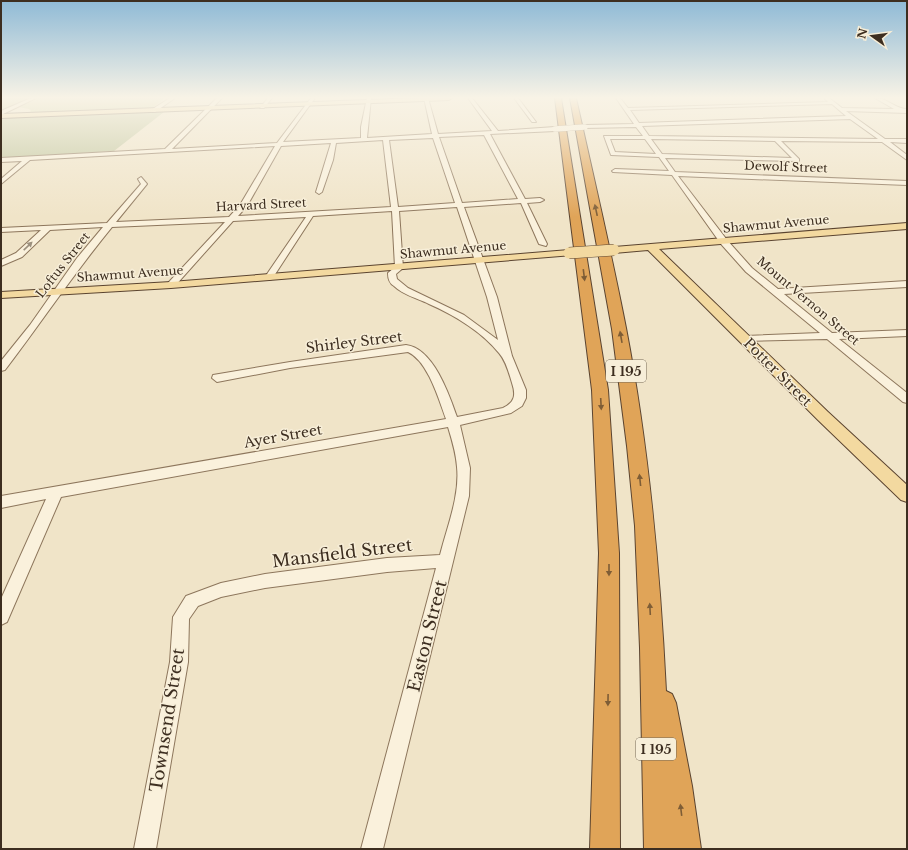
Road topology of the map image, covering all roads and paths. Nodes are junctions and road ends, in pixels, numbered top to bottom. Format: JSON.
{"nodes":[{"id":1,"x":647,"y":137,"type":"edge"},
{"id":2,"x":180,"y":138,"type":"edge"},
{"id":3,"x":283,"y":138,"type":"edge"},
{"id":4,"x":386,"y":138,"type":"junction"},
{"id":5,"x":391,"y":138,"type":"edge"},
{"id":6,"x":436,"y":138,"type":"edge"},
{"id":7,"x":489,"y":138,"type":"edge"},
{"id":8,"x":564,"y":138,"type":"edge"},
{"id":9,"x":581,"y":138,"type":"edge"},
{"id":10,"x":606,"y":138,"type":"edge"},
{"id":11,"x":690,"y":138,"type":"edge"},
{"id":12,"x":879,"y":138,"type":"edge"},
{"id":13,"x":364,"y":139,"type":"joint"},
{"id":14,"x":776,"y":139,"type":"junction"},
{"id":15,"x":334,"y":141,"type":"junction"},
{"id":16,"x":883,"y":141,"type":"junction"},
{"id":17,"x":907,"y":141,"type":"edge"},
{"id":18,"x":279,"y":144,"type":"junction"},
{"id":19,"x":168,"y":150,"type":"junction"},
{"id":20,"x":662,"y":156,"type":"junction"},
{"id":21,"x":29,"y":158,"type":"junction"},
{"id":22,"x":907,"y":158,"type":"edge"},
{"id":23,"x":1,"y":160,"type":"edge"},
{"id":24,"x":615,"y":171,"type":"dead end"},
{"id":25,"x":674,"y":174,"type":"junction"},
{"id":26,"x":141,"y":179,"type":"dead end"},
{"id":27,"x":1,"y":182,"type":"edge"},
{"id":28,"x":907,"y":183,"type":"edge"},
{"id":29,"x":319,"y":192,"type":"dead end"},
{"id":30,"x":540,"y":200,"type":"dead end"},
{"id":31,"x":523,"y":201,"type":"junction"},
{"id":32,"x":459,"y":205,"type":"junction"},
{"id":33,"x":395,"y":209,"type":"junction"},
{"id":34,"x":311,"y":214,"type":"junction"},
{"id":35,"x":232,"y":219,"type":"junction"},
{"id":36,"x":111,"y":225,"type":"junction"},
{"id":37,"x":907,"y":226,"type":"edge"},
{"id":38,"x":48,"y":228,"type":"junction"},
{"id":39,"x":1,"y":230,"type":"edge"},
{"id":40,"x":724,"y":242,"type":"junction"},
{"id":41,"x":543,"y":244,"type":"dead end"},
{"id":42,"x":651,"y":247,"type":"junction"},
{"id":43,"x":478,"y":261,"type":"junction"},
{"id":44,"x":1,"y":263,"type":"edge"},
{"id":45,"x":399,"y":268,"type":"junction"},
{"id":46,"x":269,"y":277,"type":"junction"},
{"id":47,"x":907,"y":284,"type":"edge"},
{"id":48,"x":171,"y":285,"type":"junction"},
{"id":49,"x":56,"y":292,"type":"junction"},
{"id":50,"x":775,"y":292,"type":"junction"},
{"id":51,"x":1,"y":295,"type":"edge"},
{"id":52,"x":907,"y":333,"type":"edge"},
{"id":53,"x":829,"y":337,"type":"junction"},
{"id":54,"x":746,"y":339,"type":"junction"},
{"id":55,"x":507,"y":357,"type":"junction"},
{"id":56,"x":1,"y":368,"type":"edge"},
{"id":57,"x":217,"y":378,"type":"dead end"},
{"id":58,"x":907,"y":399,"type":"edge"},
{"id":59,"x":452,"y":422,"type":"junction"},
{"id":60,"x":56,"y":492,"type":"junction"},
{"id":61,"x":907,"y":496,"type":"edge"},
{"id":62,"x":1,"y":502,"type":"edge"},
{"id":63,"x":445,"y":561,"type":"junction"},
{"id":64,"x":244,"y":585,"type":"joint"},
{"id":65,"x":1,"y":617,"type":"edge"},
{"id":66,"x":652,"y":648,"type":"junction"},
{"id":67,"x":606,"y":784,"type":"junction"},
{"id":68,"x":145,"y":849,"type":"edge"},
{"id":69,"x":372,"y":849,"type":"edge"},
{"id":70,"x":600,"y":849,"type":"edge"},
{"id":71,"x":605,"y":849,"type":"edge"},
{"id":72,"x":659,"y":849,"type":"edge"},
{"id":73,"x":686,"y":849,"type":"edge"}],
"edges":[{"from":1,"to":20,"type":"street","name":"Mount Vernon Street"},
{"from":2,"to":19,"type":"street"},
{"from":3,"to":18,"type":"street"},
{"from":4,"to":5,"type":"street"},
{"from":4,"to":13,"type":"street"},
{"from":4,"to":33,"type":"street"},
{"from":6,"to":32,"type":"street"},
{"from":7,"to":31,"type":"street"},
{"from":8,"to":67,"type":"highway","number":"I 195","one_way":true},
{"from":66,"to":9,"type":"highway","number":"I 195","one_way":true},
{"from":10,"to":20,"type":"street"},
{"from":11,"to":14,"type":"street"},
{"from":12,"to":16,"type":"street"},
{"from":13,"to":15,"type":"street"},
{"from":14,"to":16,"type":"street"},
{"from":14,"to":20,"type":"street"},
{"from":15,"to":18,"type":"street"},
{"from":15,"to":29,"type":"street"},
{"from":16,"to":17,"type":"street"},
{"from":16,"to":22,"type":"street"},
{"from":18,"to":19,"type":"street"},
{"from":18,"to":35,"type":"street"},
{"from":19,"to":21,"type":"street"},
{"from":20,"to":25,"type":"street","name":"Mount Vernon Street"},
{"from":21,"to":23,"type":"street"},
{"from":21,"to":27,"type":"street"},
{"from":24,"to":25,"type":"street","name":"Dewolf Street"},
{"from":25,"to":28,"type":"street","name":"Dewolf Street"},
{"from":25,"to":40,"type":"street","name":"Mount Vernon Street"},
{"from":26,"to":36,"type":"street","name":"Loftus Street"},
{"from":30,"to":31,"type":"street","name":"Harvard Street"},
{"from":31,"to":32,"type":"street","name":"Harvard Street"},
{"from":31,"to":41,"type":"street"},
{"from":32,"to":33,"type":"street","name":"Harvard Street"},
{"from":32,"to":43,"type":"street"},
{"from":33,"to":34,"type":"street","name":"Harvard Street"},
{"from":33,"to":45,"type":"street"},
{"from":34,"to":35,"type":"street","name":"Harvard Street"},
{"from":34,"to":46,"type":"street"},
{"from":35,"to":36,"type":"street","name":"Harvard Street"},
{"from":35,"to":48,"type":"street"},
{"from":36,"to":38,"type":"street","name":"Harvard Street"},
{"from":36,"to":49,"type":"street","name":"Loftus Street"},
{"from":37,"to":40,"type":"main road","name":"Shawmut Avenue"},
{"from":38,"to":39,"type":"street","name":"Harvard Street"},
{"from":44,"to":38,"type":"street","one_way":true},
{"from":40,"to":42,"type":"main road","name":"Shawmut Avenue"},
{"from":40,"to":50,"type":"street","name":"Mount Vernon Street"},
{"from":42,"to":43,"type":"main road","name":"Shawmut Avenue","bridge":true},
{"from":42,"to":54,"type":"main road","name":"Potter Street"},
{"from":43,"to":45,"type":"main road","name":"Shawmut Avenue"},
{"from":43,"to":55,"type":"street"},
{"from":45,"to":46,"type":"main road","name":"Shawmut Avenue"},
{"from":45,"to":55,"type":"street"},
{"from":46,"to":48,"type":"main road","name":"Shawmut Avenue"},
{"from":47,"to":50,"type":"street"},
{"from":48,"to":49,"type":"main road","name":"Shawmut Avenue"},
{"from":49,"to":51,"type":"main road","name":"Shawmut Avenue"},
{"from":49,"to":56,"type":"street","name":"Loftus Street"},
{"from":50,"to":53,"type":"street","name":"Mount Vernon Street"},
{"from":52,"to":53,"type":"street"},
{"from":53,"to":54,"type":"street"},
{"from":53,"to":58,"type":"street","name":"Mount Vernon Street"},
{"from":54,"to":61,"type":"main road","name":"Potter Street"},
{"from":55,"to":59,"type":"street","name":"Ayer Street"},
{"from":57,"to":59,"type":"street","name":"Shirley Street"},
{"from":59,"to":60,"type":"street","name":"Ayer Street"},
{"from":59,"to":63,"type":"street","name":"Easton Street"},
{"from":60,"to":62,"type":"street","name":"Ayer Street"},
{"from":60,"to":65,"type":"street"},
{"from":63,"to":64,"type":"street","name":"Mansfield Street"},
{"from":63,"to":69,"type":"street","name":"Easton Street"},
{"from":64,"to":68,"type":"street","name":"Townsend Street"},
{"from":66,"to":72,"type":"highway","number":"I 195"},
{"from":73,"to":66,"type":"highway","one_way":true},
{"from":67,"to":70,"type":"highway"},
{"from":67,"to":71,"type":"highway","number":"I 195"}]}
